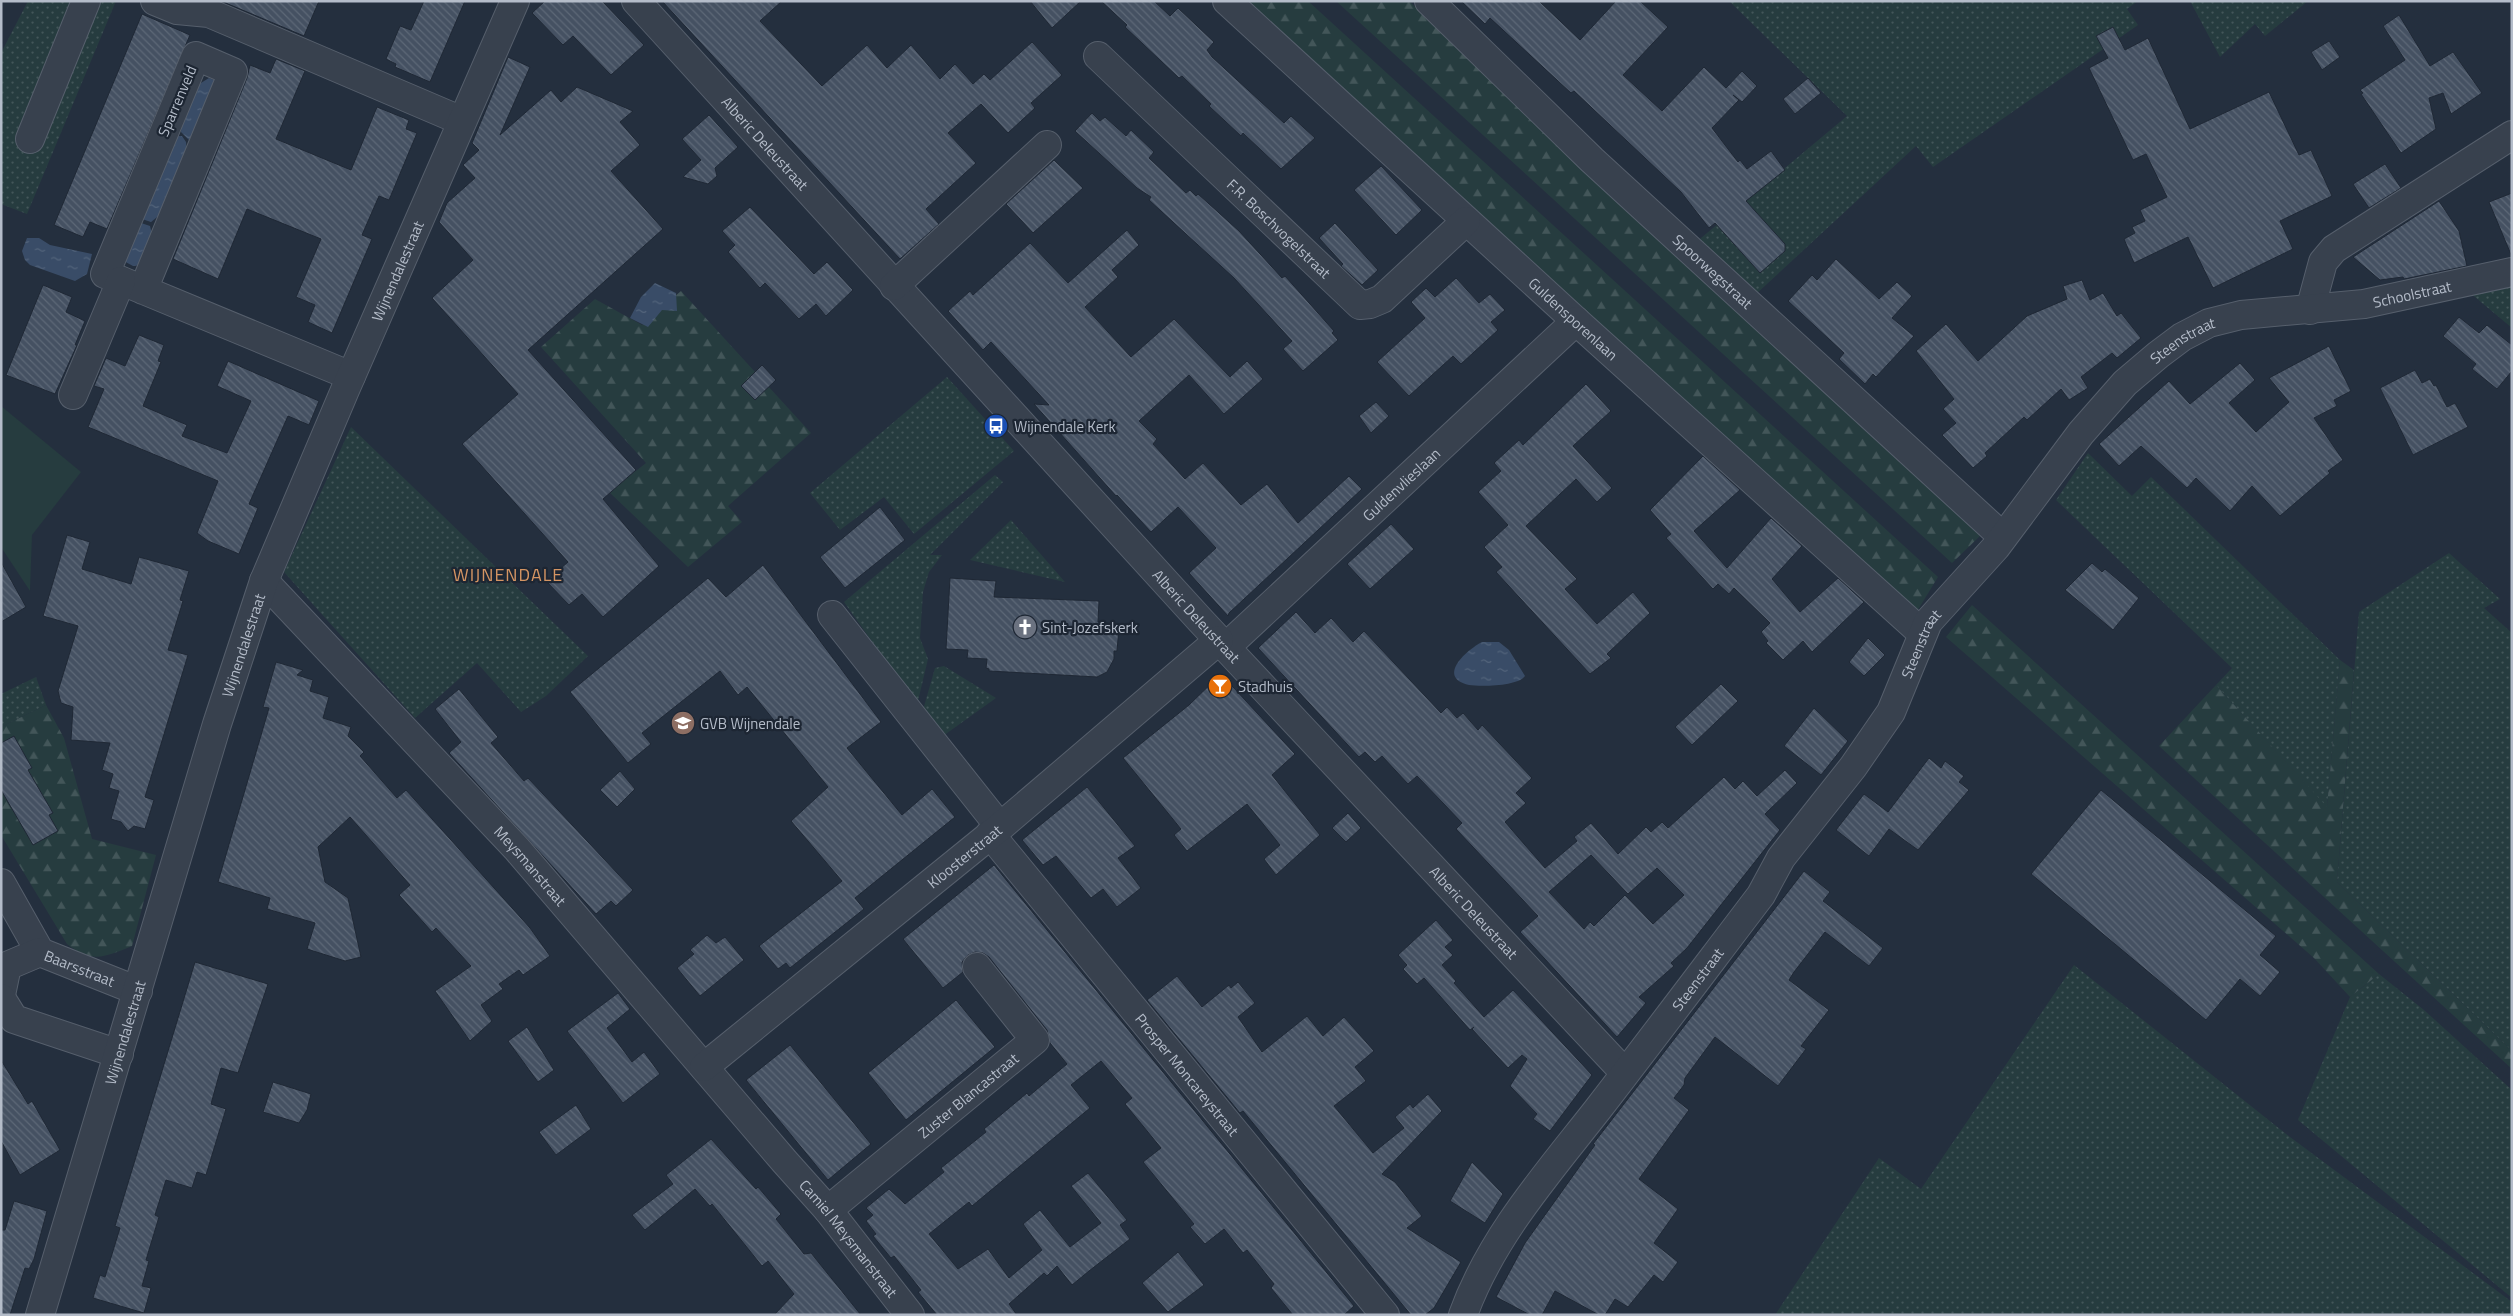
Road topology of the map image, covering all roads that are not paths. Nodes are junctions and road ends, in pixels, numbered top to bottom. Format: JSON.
{"nodes":[{"id":1,"x":86,"y":1,"type":"edge"},
{"id":2,"x":155,"y":1,"type":"edge"},
{"id":3,"x":516,"y":1,"type":"edge"},
{"id":4,"x":636,"y":1,"type":"edge"},
{"id":5,"x":1227,"y":1,"type":"edge"},
{"id":6,"x":1428,"y":1,"type":"edge"},
{"id":7,"x":1098,"y":56,"type":"dead end"},
{"id":8,"x":462,"y":121,"type":"junction"},
{"id":9,"x":2512,"y":135,"type":"edge"},
{"id":10,"x":30,"y":139,"type":"dead end"},
{"id":11,"x":1047,"y":145,"type":"dead end"},
{"id":12,"x":1466,"y":221,"type":"junction"},
{"id":13,"x":2512,"y":272,"type":"edge"},
{"id":14,"x":132,"y":285,"type":"junction"},
{"id":15,"x":894,"y":286,"type":"junction"},
{"id":16,"x":2310,"y":310,"type":"junction"},
{"id":17,"x":1576,"y":321,"type":"junction"},
{"id":18,"x":351,"y":376,"type":"junction"},
{"id":19,"x":73,"y":395,"type":"dead end"},
{"id":20,"x":2000,"y":542,"type":"junction"},
{"id":21,"x":264,"y":581,"type":"junction"},
{"id":22,"x":832,"y":615,"type":"dead end"},
{"id":23,"x":1925,"y":628,"type":"junction"},
{"id":24,"x":1223,"y":644,"type":"junction"},
{"id":25,"x":995,"y":831,"type":"junction"},
{"id":26,"x":1,"y":883,"type":"edge"},
{"id":27,"x":40,"y":952,"type":"junction"},
{"id":28,"x":977,"y":967,"type":"dead end"},
{"id":29,"x":138,"y":991,"type":"junction"},
{"id":30,"x":4,"y":1010,"type":"edge"},
{"id":31,"x":119,"y":1054,"type":"junction"},
{"id":32,"x":704,"y":1067,"type":"junction"},
{"id":33,"x":1625,"y":1073,"type":"junction"},
{"id":34,"x":784,"y":1162,"type":"joint"},
{"id":35,"x":828,"y":1210,"type":"junction"},
{"id":36,"x":40,"y":1315,"type":"edge"},
{"id":37,"x":910,"y":1315,"type":"edge"},
{"id":38,"x":1385,"y":1315,"type":"edge"},
{"id":39,"x":1463,"y":1315,"type":"edge"}],
"edges":[{"from":1,"to":10,"type":"street"},
{"from":2,"to":8,"type":"street"},
{"from":3,"to":8,"type":"street","name":"Wijnendalestraat"},
{"from":4,"to":15,"type":"street","name":"Alberic Deleustraat"},
{"from":5,"to":12,"type":"street","name":"Guldensporenlaan"},
{"from":6,"to":20,"type":"street","name":"Spoorwegstraat"},
{"from":7,"to":12,"type":"street","name":"F.R. Boschvogelstraat"},
{"from":8,"to":18,"type":"street","name":"Wijnendalestraat"},
{"from":9,"to":16,"type":"street"},
{"from":11,"to":15,"type":"street"},
{"from":12,"to":17,"type":"street","name":"Guldensporenlaan"},
{"from":13,"to":16,"type":"street","name":"Schoolstraat"},
{"from":14,"to":14,"type":"street","name":"Sparrenveld"},
{"from":14,"to":18,"type":"street","name":"Sparrenveld"},
{"from":14,"to":19,"type":"street","name":"Sparrenveld"},
{"from":15,"to":24,"type":"street","name":"Alberic Deleustraat"},
{"from":16,"to":20,"type":"street","name":"Steenstraat"},
{"from":17,"to":23,"type":"street","name":"Guldensporenlaan"},
{"from":17,"to":24,"type":"street","name":"Guldenvlieslaan"},
{"from":18,"to":21,"type":"street","name":"Wijnendalestraat"},
{"from":20,"to":23,"type":"street","name":"Steenstraat"},
{"from":21,"to":29,"type":"street","name":"Wijnendalestraat"},
{"from":21,"to":32,"type":"street","name":"Meysmanstraat"},
{"from":22,"to":25,"type":"street","name":"Prosper Moncareystraat"},
{"from":23,"to":33,"type":"street","name":"Steenstraat"},
{"from":24,"to":25,"type":"street","name":"Kloosterstraat"},
{"from":24,"to":33,"type":"street","name":"Alberic Deleustraat"},
{"from":25,"to":32,"type":"street","name":"Kloosterstraat"},
{"from":25,"to":38,"type":"street","name":"Prosper Moncareystraat"},
{"from":26,"to":27,"type":"street","name":"Baarsstraat"},
{"from":27,"to":29,"type":"street","name":"Baarsstraat"},
{"from":27,"to":30,"type":"street"},
{"from":28,"to":35,"type":"street","name":"Zuster Blancastraat"},
{"from":29,"to":31,"type":"street","name":"Wijnendalestraat"},
{"from":30,"to":31,"type":"street"},
{"from":31,"to":36,"type":"street","name":"Wijnendalestraat"},
{"from":32,"to":34,"type":"street","name":"Meysmanstraat"},
{"from":33,"to":39,"type":"street","name":"Steenstraat"},
{"from":34,"to":35,"type":"street","name":"Camiel Meysmanstraat"},
{"from":35,"to":37,"type":"street","name":"Camiel Meysmanstraat"}]}
